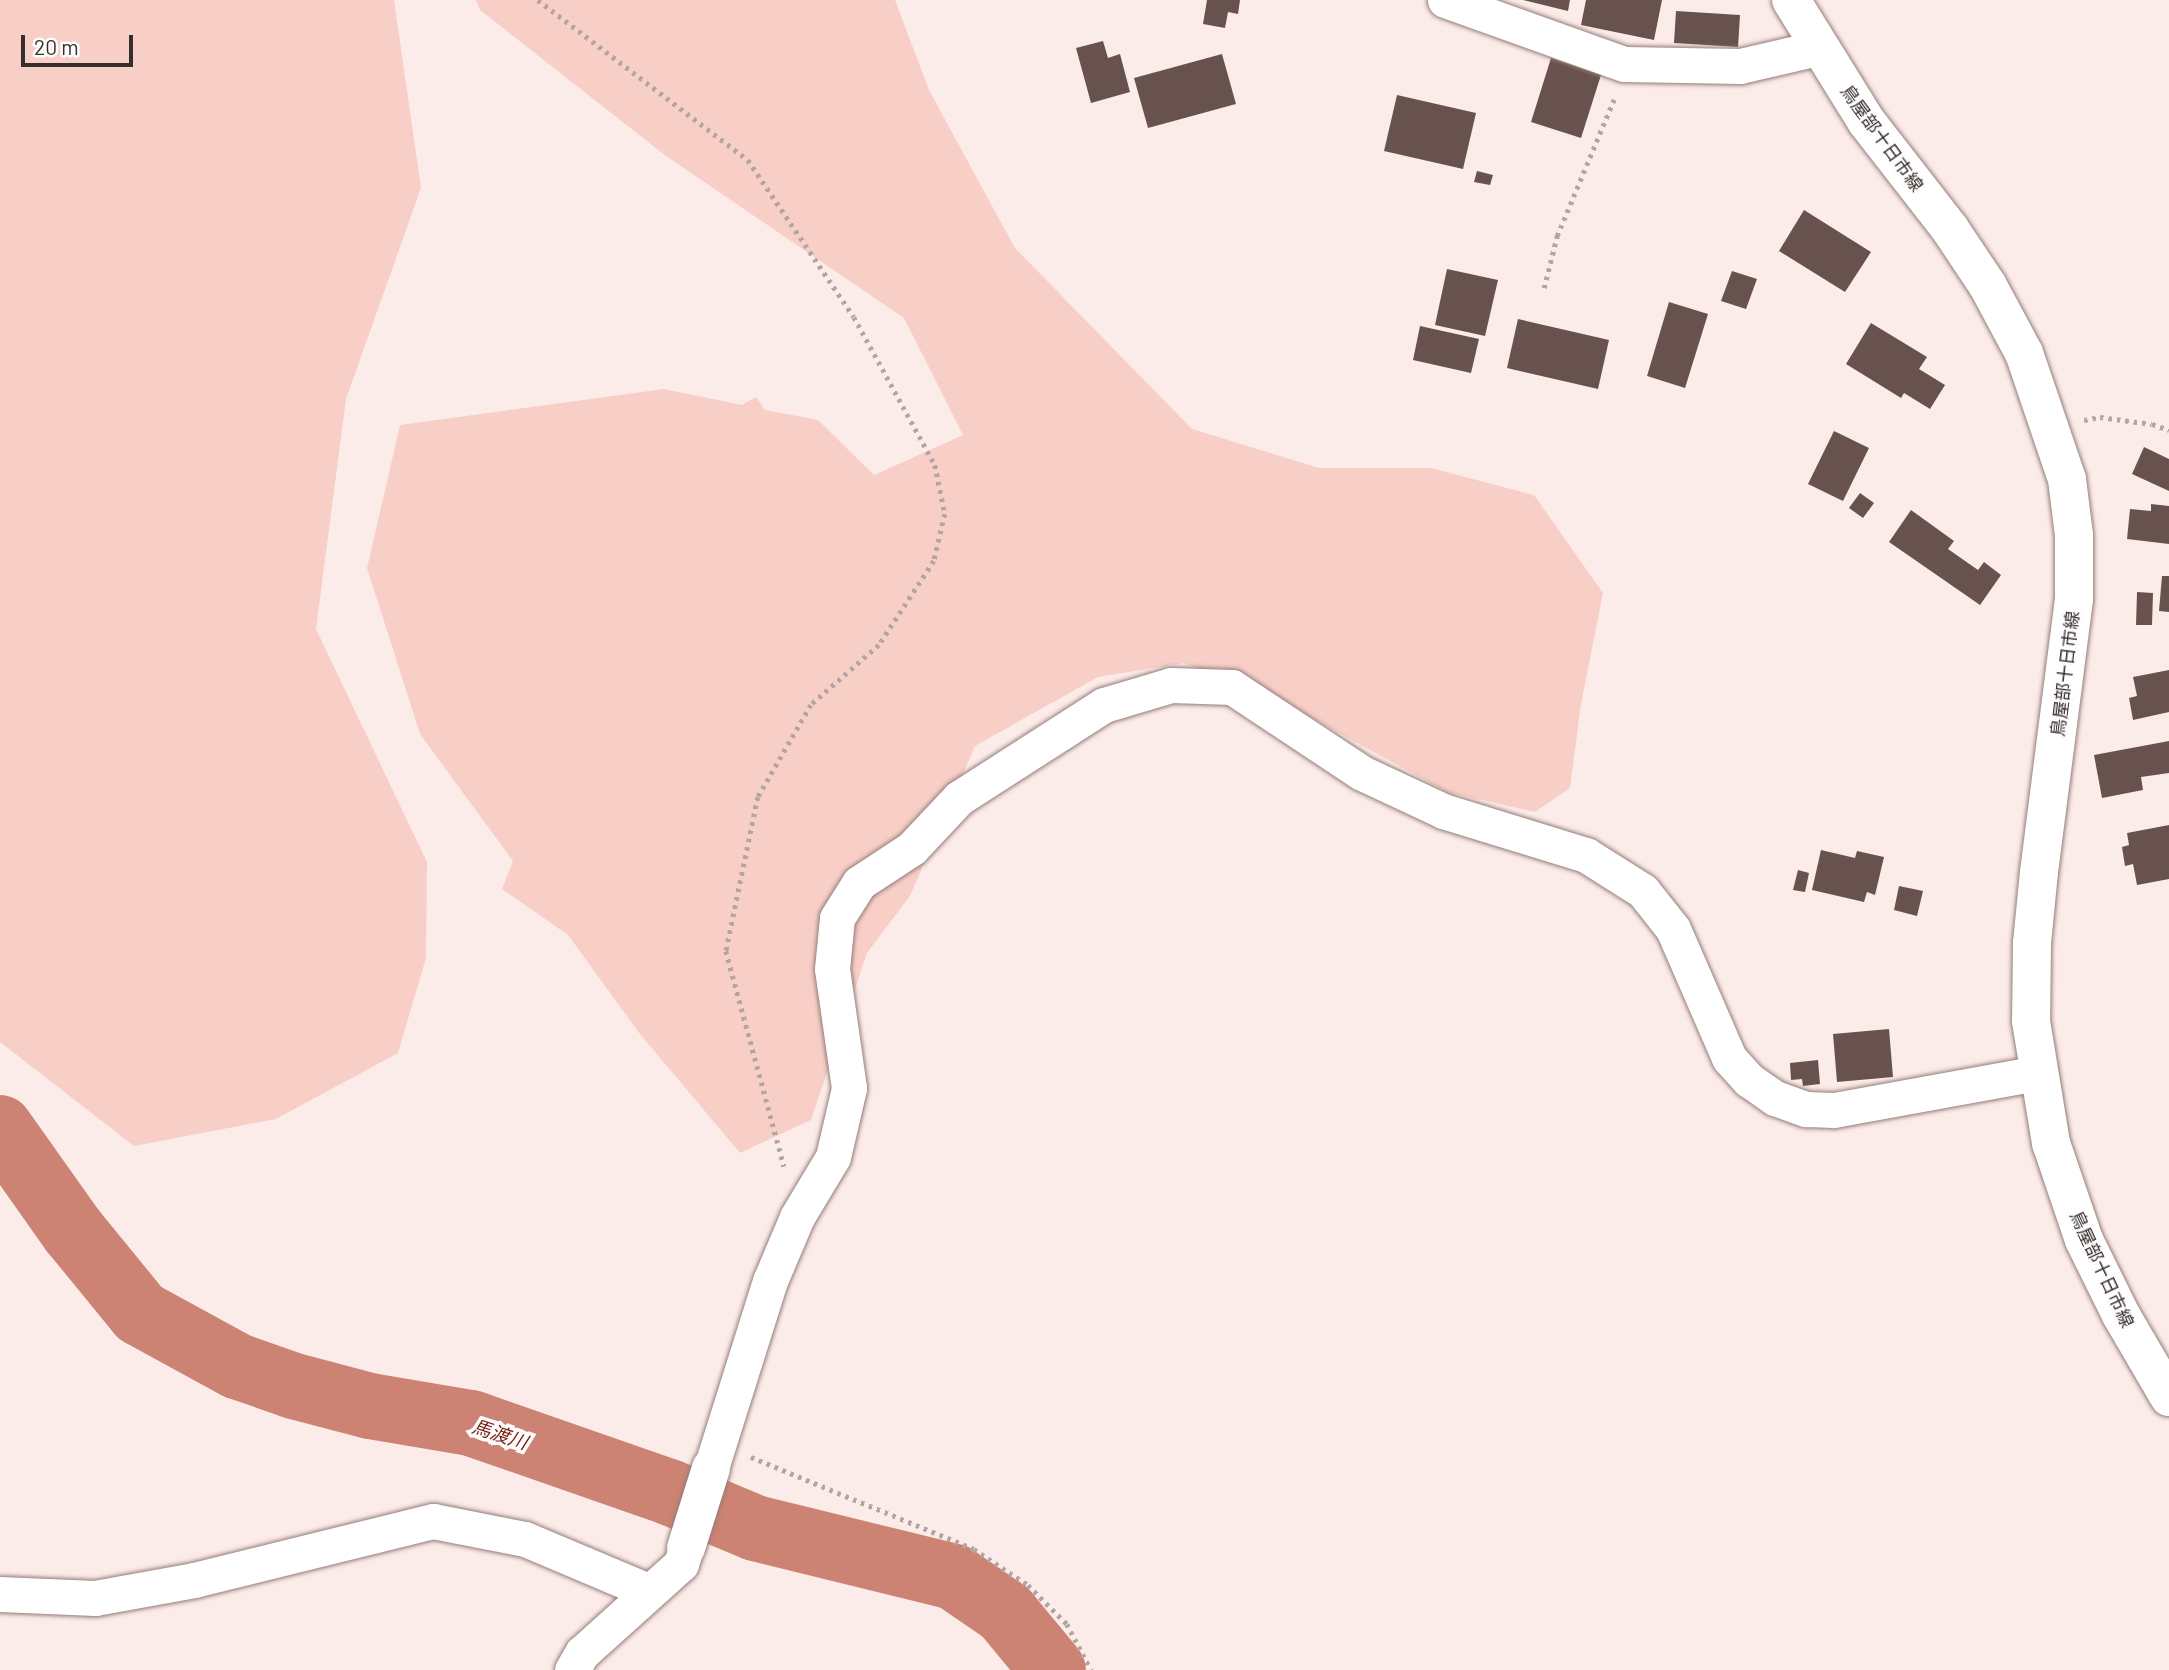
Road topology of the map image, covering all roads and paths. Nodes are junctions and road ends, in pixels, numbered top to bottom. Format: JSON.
{"nodes":[{"id":1,"x":538,"y":0,"type":"edge"},
{"id":2,"x":1445,"y":0,"type":"edge"},
{"id":3,"x":1791,"y":0,"type":"edge"},
{"id":4,"x":1818,"y":48,"type":"junction"},
{"id":5,"x":1624,"y":64,"type":"junction"},
{"id":6,"x":1544,"y":288,"type":"dead end"},
{"id":7,"x":2051,"y":428,"type":"junction"},
{"id":8,"x":2169,"y":430,"type":"edge"},
{"id":9,"x":2038,"y":1073,"type":"junction"},
{"id":10,"x":797,"y":1217,"type":"junction"},
{"id":11,"x":2169,"y":1397,"type":"edge"},
{"id":12,"x":716,"y":1456,"type":"junction"},
{"id":13,"x":686,"y":1548,"type":"joint"},
{"id":14,"x":648,"y":1591,"type":"junction"},
{"id":15,"x":0,"y":1594,"type":"edge"},
{"id":16,"x":572,"y":1670,"type":"edge"},
{"id":17,"x":1091,"y":1670,"type":"edge"}],
"edges":[{"from":1,"to":10,"type":"path"},
{"from":2,"to":5,"type":"street"},
{"from":3,"to":4,"type":"main road","name":"鳥屋部十日市線"},
{"from":4,"to":5,"type":"street"},
{"from":4,"to":7,"type":"main road","name":"鳥屋部十日市線"},
{"from":5,"to":6,"type":"path"},
{"from":7,"to":8,"type":"path"},
{"from":7,"to":9,"type":"main road","name":"鳥屋部十日市線"},
{"from":9,"to":10,"type":"street"},
{"from":9,"to":11,"type":"main road","name":"鳥屋部十日市線"},
{"from":10,"to":12,"type":"street"},
{"from":12,"to":13,"type":"main road"},
{"from":12,"to":17,"type":"path"},
{"from":13,"to":14,"type":"street"},
{"from":14,"to":15,"type":"street"},
{"from":14,"to":16,"type":"street"}]}
